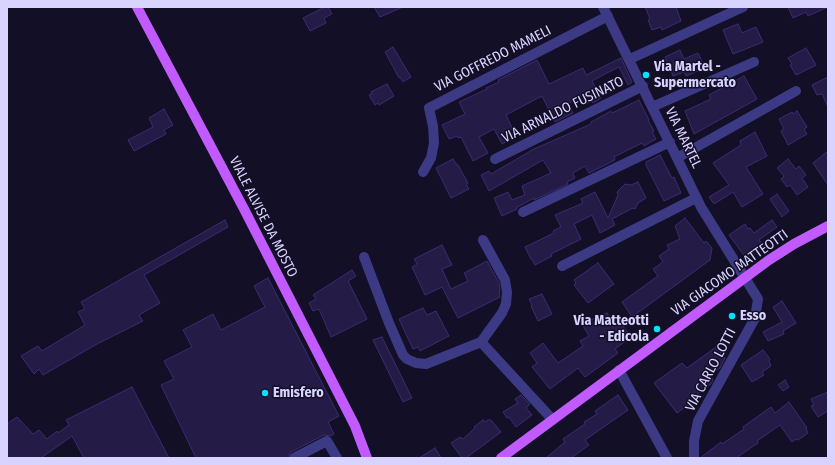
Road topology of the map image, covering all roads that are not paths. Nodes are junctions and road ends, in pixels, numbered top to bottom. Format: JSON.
{"nodes":[{"id":1,"x":136,"y":7,"type":"edge"},
{"id":2,"x":744,"y":7,"type":"edge"},
{"id":3,"x":606,"y":11,"type":"edge"},
{"id":4,"x":630,"y":59,"type":"junction"},
{"id":5,"x":754,"y":62,"type":"dead end"},
{"id":6,"x":643,"y":86,"type":"junction"},
{"id":7,"x":796,"y":91,"type":"dead end"},
{"id":8,"x":652,"y":107,"type":"junction"},
{"id":9,"x":670,"y":142,"type":"junction"},
{"id":10,"x":677,"y":158,"type":"junction"},
{"id":11,"x":495,"y":159,"type":"dead end"},
{"id":12,"x":423,"y":172,"type":"dead end"},
{"id":13,"x":696,"y":198,"type":"junction"},
{"id":14,"x":523,"y":212,"type":"dead end"},
{"id":15,"x":828,"y":218,"type":"edge"},
{"id":16,"x":826,"y":227,"type":"edge"},
{"id":17,"x":483,"y":240,"type":"dead end"},
{"id":18,"x":364,"y":257,"type":"dead end"},
{"id":19,"x":562,"y":266,"type":"dead end"},
{"id":20,"x":745,"y":277,"type":"junction"},
{"id":21,"x":481,"y":342,"type":"junction"},
{"id":22,"x":619,"y":370,"type":"junction"},
{"id":23,"x":552,"y":419,"type":"junction"},
{"id":24,"x":360,"y":441,"type":"junction"},
{"id":25,"x":310,"y":454,"type":"edge"},
{"id":26,"x":294,"y":458,"type":"edge"},
{"id":27,"x":337,"y":458,"type":"edge"},
{"id":28,"x":363,"y":458,"type":"edge"},
{"id":29,"x":367,"y":458,"type":"edge"},
{"id":30,"x":501,"y":458,"type":"edge"},
{"id":31,"x":667,"y":458,"type":"edge"},
{"id":32,"x":694,"y":458,"type":"edge"}],
"edges":[{"from":1,"to":24,"type":"main road","name":"VIALE ALVISE DA MOSTO"},
{"from":2,"to":4,"type":"street"},
{"from":3,"to":4,"type":"street","name":"VIA MARTEL"},
{"from":3,"to":12,"type":"street","name":"VIA GOFFREDO MAMELI"},
{"from":4,"to":6,"type":"street","name":"VIA MARTEL"},
{"from":5,"to":8,"type":"street"},
{"from":6,"to":8,"type":"street","name":"VIA MARTEL"},
{"from":6,"to":11,"type":"street","name":"VIA ARNALDO FUSINATO"},
{"from":7,"to":10,"type":"street"},
{"from":8,"to":9,"type":"street","name":"VIA MARTEL"},
{"from":9,"to":10,"type":"street","name":"VIA MARTEL"},
{"from":9,"to":14,"type":"street"},
{"from":10,"to":13,"type":"street","name":"VIA MARTEL"},
{"from":13,"to":19,"type":"street"},
{"from":13,"to":20,"type":"street","name":"VIA MARTEL"},
{"from":15,"to":16,"type":"street"},
{"from":16,"to":20,"type":"main road","name":"VIA GIACOMO MATTEOTTI"},
{"from":17,"to":21,"type":"street"},
{"from":18,"to":21,"type":"street"},
{"from":20,"to":22,"type":"main road","name":"VIA GIACOMO MATTEOTTI"},
{"from":20,"to":32,"type":"street","name":"VIA CARLO LOTTI"},
{"from":21,"to":23,"type":"street"},
{"from":22,"to":23,"type":"main road","name":"VIA GIACOMO MATTEOTTI"},
{"from":22,"to":31,"type":"street"},
{"from":23,"to":30,"type":"main road","name":"VIA GIACOMO MATTEOTTI"},
{"from":24,"to":28,"type":"main road","name":"VIALE ALVISE DA MOSTO"},
{"from":24,"to":29,"type":"main road","name":"VIALE ALVISE DA MOSTO"},
{"from":25,"to":26,"type":"street"},
{"from":25,"to":27,"type":"street"}]}
